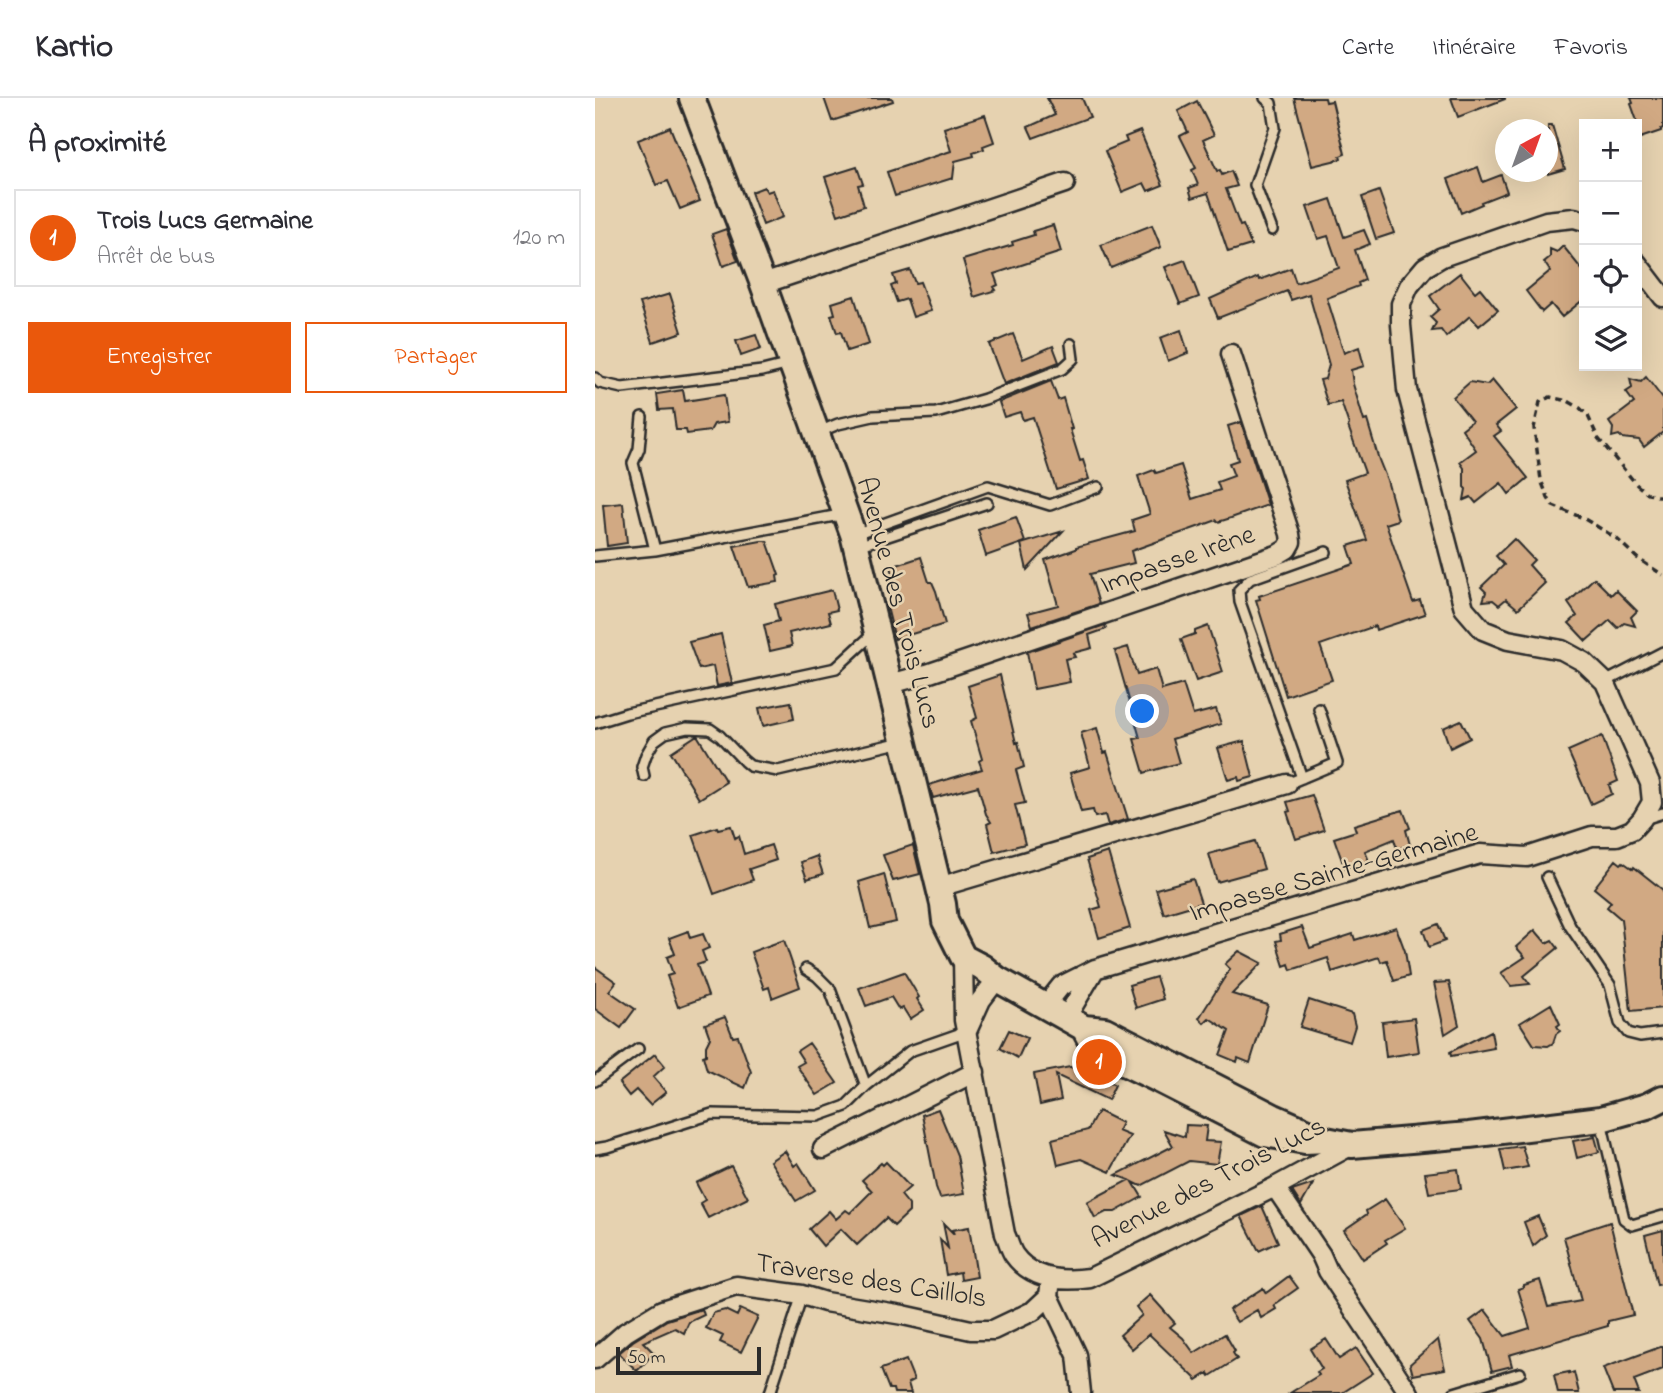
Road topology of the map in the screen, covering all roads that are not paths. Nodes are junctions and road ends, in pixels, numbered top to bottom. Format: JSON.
{"nodes":[{"id":1,"x":692,"y":98,"type":"edge"},
{"id":2,"x":1265,"y":98,"type":"edge"},
{"id":3,"x":1065,"y":183,"type":"dead end"},
{"id":4,"x":1579,"y":219,"type":"edge"},
{"id":5,"x":1272,"y":230,"type":"dead end"},
{"id":6,"x":1642,"y":270,"type":"edge"},
{"id":7,"x":763,"y":284,"type":"junction"},
{"id":8,"x":1663,"y":297,"type":"edge"},
{"id":9,"x":1071,"y":344,"type":"dead end"},
{"id":10,"x":1231,"y":354,"type":"dead end"},
{"id":11,"x":792,"y":364,"type":"junction"},
{"id":12,"x":595,"y":378,"type":"edge"},
{"id":13,"x":642,"y":417,"type":"dead end"},
{"id":14,"x":817,"y":433,"type":"junction"},
{"id":15,"x":1098,"y":486,"type":"dead end"},
{"id":16,"x":986,"y":503,"type":"dead end"},
{"id":17,"x":852,"y":531,"type":"junction"},
{"id":18,"x":655,"y":550,"type":"junction"},
{"id":19,"x":1326,"y":552,"type":"dead end"},
{"id":20,"x":595,"y":556,"type":"edge"},
{"id":21,"x":876,"y":631,"type":"junction"},
{"id":22,"x":1663,"y":652,"type":"edge"},
{"id":23,"x":1605,"y":682,"type":"junction"},
{"id":24,"x":890,"y":684,"type":"junction"},
{"id":25,"x":1319,"y":709,"type":"dead end"},
{"id":26,"x":595,"y":723,"type":"edge"},
{"id":27,"x":904,"y":741,"type":"junction"},
{"id":28,"x":644,"y":776,"type":"dead end"},
{"id":29,"x":1295,"y":781,"type":"junction"},
{"id":30,"x":1663,"y":814,"type":"edge"},
{"id":31,"x":1642,"y":819,"type":"junction"},
{"id":32,"x":1547,"y":877,"type":"dead end"},
{"id":33,"x":941,"y":895,"type":"junction"},
{"id":34,"x":981,"y":968,"type":"junction"},
{"id":35,"x":806,"y":969,"type":"dead end"},
{"id":36,"x":1065,"y":1017,"type":"junction"},
{"id":37,"x":967,"y":1031,"type":"junction"},
{"id":38,"x":1663,"y":1033,"type":"edge"},
{"id":39,"x":638,"y":1049,"type":"dead end"},
{"id":40,"x":975,"y":1072,"type":"junction"},
{"id":41,"x":595,"y":1082,"type":"edge"},
{"id":42,"x":866,"y":1086,"type":"junction"},
{"id":43,"x":1663,"y":1098,"type":"edge"},
{"id":44,"x":1601,"y":1119,"type":"junction"},
{"id":45,"x":1352,"y":1145,"type":"junction"},
{"id":46,"x":595,"y":1149,"type":"edge"},
{"id":47,"x":823,"y":1149,"type":"dead end"},
{"id":48,"x":1275,"y":1187,"type":"junction"},
{"id":49,"x":1663,"y":1216,"type":"edge"},
{"id":50,"x":1050,"y":1288,"type":"junction"},
{"id":51,"x":801,"y":1295,"type":"junction"},
{"id":52,"x":595,"y":1359,"type":"edge"},
{"id":53,"x":1520,"y":1373,"type":"dead end"},
{"id":54,"x":770,"y":1393,"type":"edge"},
{"id":55,"x":1081,"y":1393,"type":"edge"},
{"id":56,"x":1409,"y":1393,"type":"edge"},
{"id":57,"x":1454,"y":1393,"type":"edge"}],
"edges":[{"from":1,"to":7,"type":"main road","name":"Avenue des Trois Lucs"},
{"from":2,"to":5,"type":"lane"},
{"from":3,"to":7,"type":"street"},
{"from":4,"to":23,"type":"street"},
{"from":6,"to":8,"type":"street"},
{"from":7,"to":11,"type":"main road","name":"Avenue des Trois Lucs"},
{"from":9,"to":14,"type":"lane"},
{"from":10,"to":24,"type":"street","name":"Impasse Irène"},
{"from":11,"to":12,"type":"lane"},
{"from":11,"to":14,"type":"main road","name":"Avenue des Trois Lucs"},
{"from":13,"to":18,"type":"lane"},
{"from":14,"to":17,"type":"main road","name":"Avenue des Trois Lucs"},
{"from":15,"to":17,"type":"lane"},
{"from":16,"to":17,"type":"lane"},
{"from":17,"to":18,"type":"lane"},
{"from":17,"to":21,"type":"main road","name":"Avenue des Trois Lucs"},
{"from":18,"to":20,"type":"lane"},
{"from":19,"to":29,"type":"lane"},
{"from":21,"to":24,"type":"main road","name":"Avenue des Trois Lucs"},
{"from":21,"to":26,"type":"lane"},
{"from":22,"to":23,"type":"lane"},
{"from":23,"to":31,"type":"street"},
{"from":24,"to":27,"type":"main road","name":"Avenue des Trois Lucs"},
{"from":25,"to":29,"type":"lane"},
{"from":27,"to":28,"type":"lane"},
{"from":27,"to":33,"type":"main road","name":"Avenue des Trois Lucs"},
{"from":29,"to":33,"type":"street"},
{"from":30,"to":31,"type":"lane"},
{"from":31,"to":36,"type":"street","name":"Impasse Sainte-Germaine"},
{"from":32,"to":38,"type":"lane"},
{"from":33,"to":34,"type":"main road","name":"Avenue des Trois Lucs"},
{"from":34,"to":36,"type":"main road"},
{"from":34,"to":37,"type":"street"},
{"from":34,"to":37,"type":"street","name":"Avenue des Trois Lucs"},
{"from":35,"to":42,"type":"lane"},
{"from":36,"to":45,"type":"main road"},
{"from":37,"to":40,"type":"street","name":"Avenue des Trois Lucs"},
{"from":37,"to":42,"type":"lane"},
{"from":39,"to":41,"type":"lane"},
{"from":40,"to":47,"type":"street"},
{"from":40,"to":50,"type":"street","name":"Avenue des Trois Lucs"},
{"from":42,"to":46,"type":"lane"},
{"from":43,"to":44,"type":"main road","name":"Avenue des Trois Lucs"},
{"from":44,"to":45,"type":"main road","name":"Avenue des Trois Lucs"},
{"from":44,"to":49,"type":"lane"},
{"from":45,"to":48,"type":"street","name":"Avenue des Trois Lucs"},
{"from":48,"to":50,"type":"street","name":"Avenue des Trois Lucs"},
{"from":48,"to":56,"type":"street"},
{"from":50,"to":51,"type":"street","name":"Traverse des Caillols"},
{"from":50,"to":55,"type":"street"},
{"from":51,"to":52,"type":"street","name":"Traverse des Caillols"},
{"from":51,"to":54,"type":"lane"},
{"from":53,"to":57,"type":"lane"}]}
